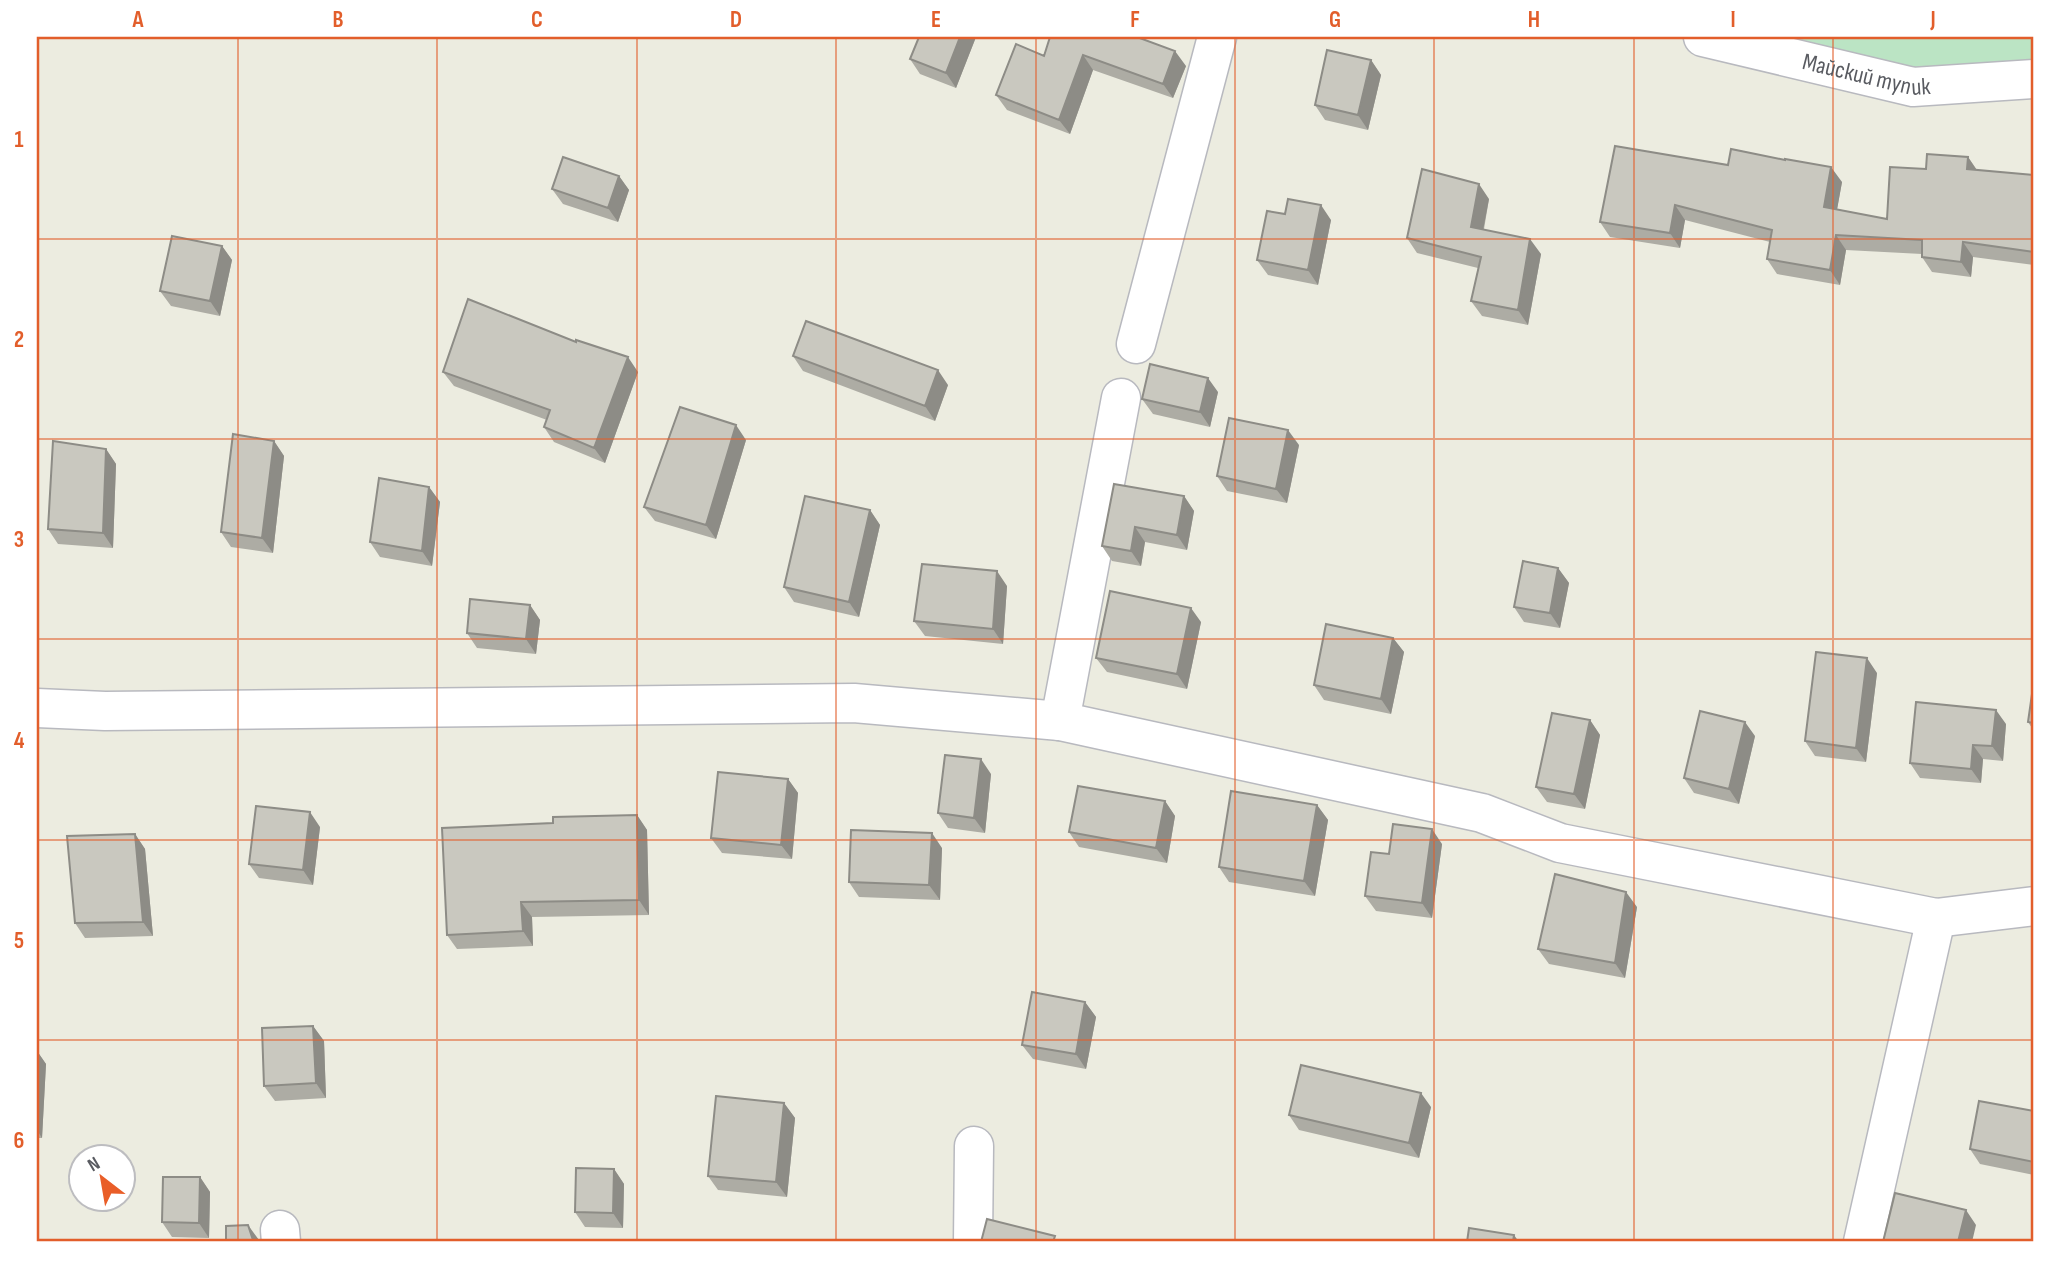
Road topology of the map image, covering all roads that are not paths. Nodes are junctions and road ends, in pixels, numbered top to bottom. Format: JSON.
{"nodes":[{"id":1,"x":1217,"y":37,"type":"edge"},
{"id":2,"x":1703,"y":37,"type":"edge"},
{"id":3,"x":2034,"y":79,"type":"edge"},
{"id":4,"x":1136,"y":344,"type":"dead end"},
{"id":5,"x":1121,"y":398,"type":"dead end"},
{"id":6,"x":37,"y":708,"type":"edge"},
{"id":7,"x":1060,"y":721,"type":"junction"},
{"id":8,"x":2034,"y":906,"type":"edge"},
{"id":9,"x":1936,"y":918,"type":"junction"},
{"id":10,"x":974,"y":1146,"type":"dead end"},
{"id":11,"x":973,"y":1242,"type":"edge"},
{"id":12,"x":1863,"y":1242,"type":"edge"}],
"edges":[{"from":1,"to":4,"type":"street"},
{"from":2,"to":3,"type":"street","name":"Майский тупик"},
{"from":5,"to":7,"type":"street"},
{"from":6,"to":7,"type":"street"},
{"from":7,"to":9,"type":"street"},
{"from":8,"to":9,"type":"street"},
{"from":9,"to":12,"type":"street"},
{"from":10,"to":11,"type":"street"}]}
